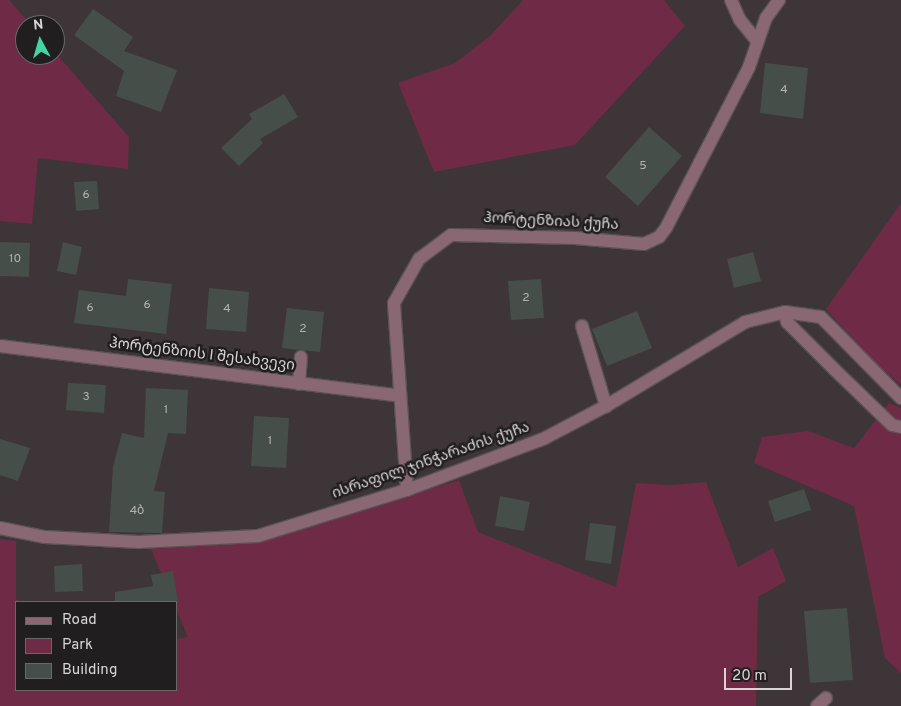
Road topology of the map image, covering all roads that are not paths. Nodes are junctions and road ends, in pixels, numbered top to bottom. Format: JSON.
{"nodes":[{"id":1,"x":731,"y":0,"type":"edge"},
{"id":2,"x":779,"y":0,"type":"edge"},
{"id":3,"x":758,"y":42,"type":"junction"},
{"id":4,"x":785,"y":312,"type":"junction"},
{"id":5,"x":582,"y":326,"type":"dead end"},
{"id":6,"x":0,"y":346,"type":"edge"},
{"id":7,"x":301,"y":357,"type":"dead end"},
{"id":8,"x":299,"y":384,"type":"junction"},
{"id":9,"x":400,"y":396,"type":"junction"},
{"id":10,"x":901,"y":398,"type":"edge"},
{"id":11,"x":606,"y":406,"type":"junction"},
{"id":12,"x":901,"y":427,"type":"edge"},
{"id":13,"x":407,"y":490,"type":"junction"},
{"id":14,"x":0,"y":528,"type":"edge"}],
"edges":[{"from":1,"to":3,"type":"street"},
{"from":2,"to":3,"type":"street","name":"ჰორტენზიას ქუჩა"},
{"from":3,"to":9,"type":"street","name":"ჰორტენზიას ქუჩა"},
{"from":4,"to":10,"type":"street","name":"ისრაფილ ჯინჭარაძის ქუჩა"},
{"from":4,"to":11,"type":"street","name":"ისრაფილ ჯინჭარაძის ქუჩა"},
{"from":4,"to":12,"type":"street"},
{"from":5,"to":11,"type":"street"},
{"from":6,"to":8,"type":"street","name":"ჰორტენზიის I შესახვევი"},
{"from":7,"to":8,"type":"street"},
{"from":8,"to":9,"type":"street","name":"ჰორტენზიის I შესახვევი"},
{"from":9,"to":13,"type":"street","name":"ჰორტენზიას ქუჩა"},
{"from":11,"to":13,"type":"street","name":"ისრაფილ ჯინჭარაძის ქუჩა"},
{"from":13,"to":14,"type":"street","name":"ისრაფილ ჯინჭარაძის ქუჩა"}]}
